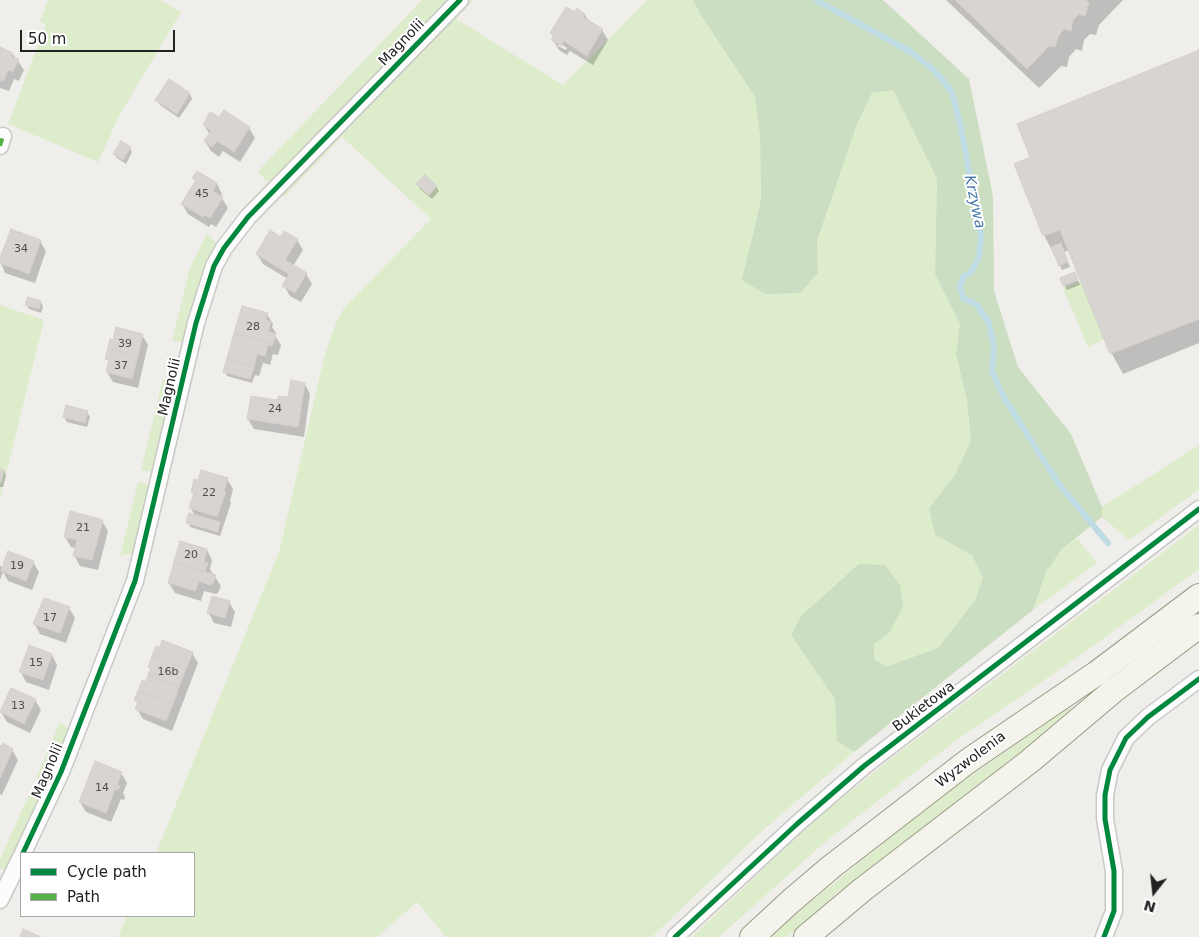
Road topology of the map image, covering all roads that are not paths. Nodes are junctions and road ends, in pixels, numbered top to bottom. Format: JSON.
{"nodes":[{"id":1,"x":460,"y":0,"type":"edge"},
{"id":2,"x":1199,"y":509,"type":"edge"},
{"id":3,"x":1199,"y":596,"type":"edge"},
{"id":4,"x":1199,"y":626,"type":"edge"},
{"id":5,"x":1199,"y":679,"type":"edge"},
{"id":6,"x":23,"y":852,"type":"edge"},
{"id":7,"x":20,"y":859,"type":"edge"},
{"id":8,"x":0,"y":900,"type":"edge"},
{"id":9,"x":675,"y":937,"type":"edge"},
{"id":10,"x":752,"y":937,"type":"edge"},
{"id":11,"x":806,"y":937,"type":"edge"},
{"id":12,"x":1104,"y":937,"type":"edge"}],
"edges":[{"from":1,"to":6,"type":"street","name":"Magnolii"},
{"from":2,"to":9,"type":"street","name":"Bukietowa"},
{"from":3,"to":10,"type":"main road","name":"Wyzwolenia"},
{"from":4,"to":11,"type":"main road"},
{"from":5,"to":12,"type":"street"},
{"from":7,"to":8,"type":"street","name":"Magnolii"}]}
